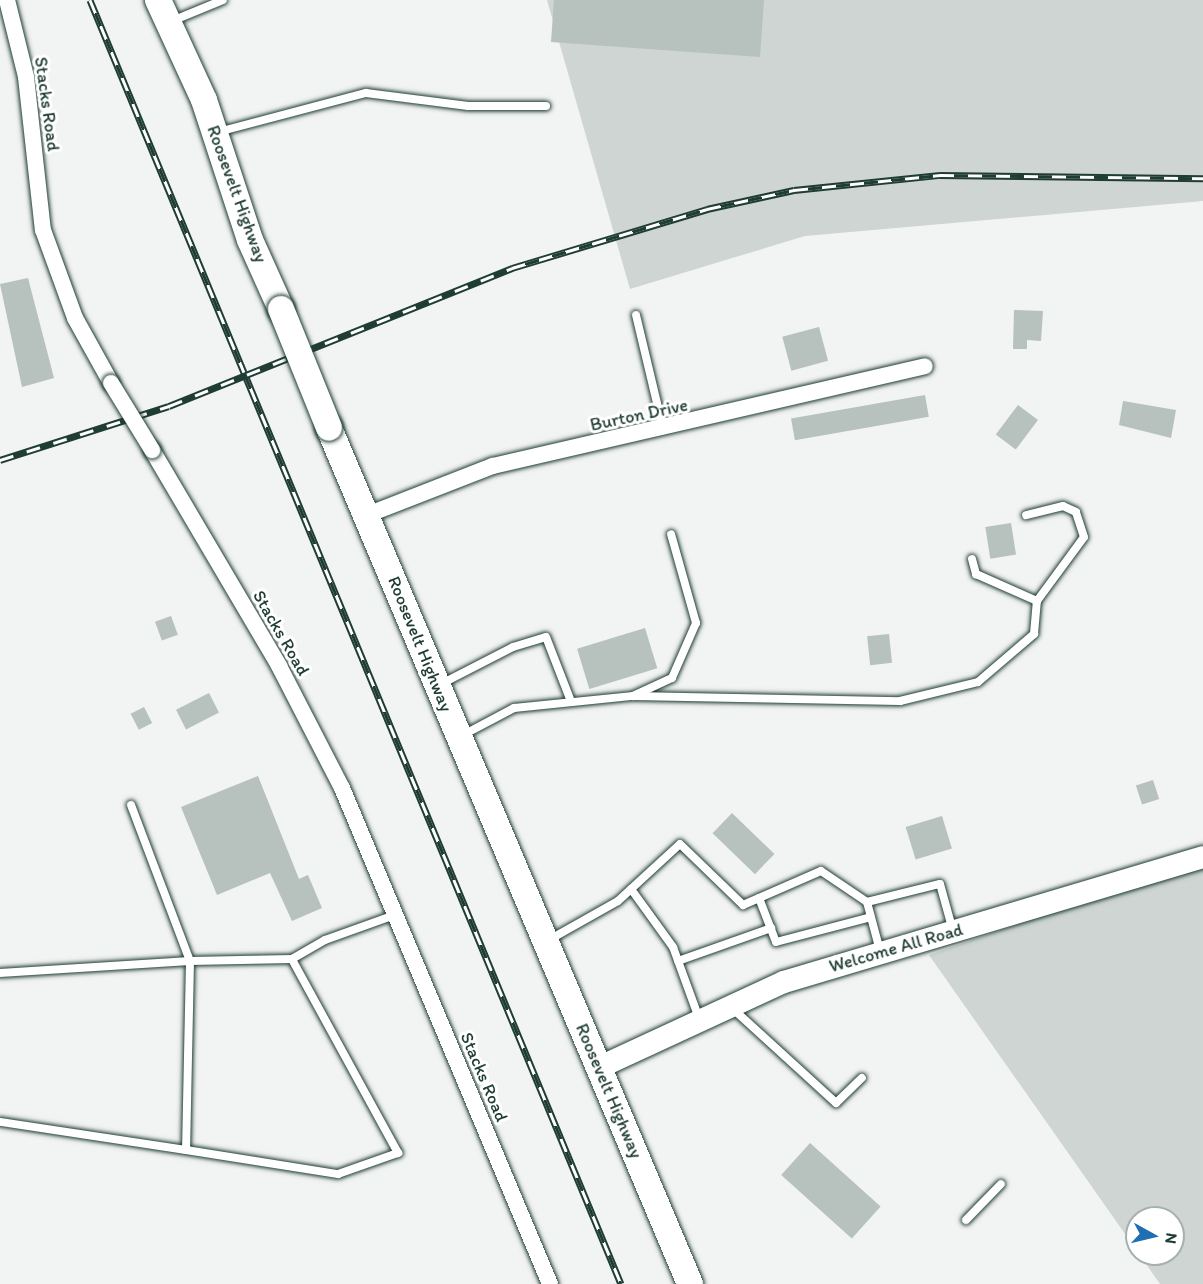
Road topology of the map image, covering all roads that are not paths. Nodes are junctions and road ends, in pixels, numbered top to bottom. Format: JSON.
{"nodes":[{"id":1,"x":7,"y":0,"type":"edge"},
{"id":2,"x":223,"y":0,"type":"edge"},
{"id":3,"x":202,"y":4,"type":"edge"},
{"id":4,"x":164,"y":11,"type":"edge"},
{"id":5,"x":546,"y":106,"type":"dead end"},
{"id":6,"x":214,"y":133,"type":"junction"},
{"id":7,"x":636,"y":315,"type":"dead end"},
{"id":8,"x":925,"y":366,"type":"dead end"},
{"id":9,"x":663,"y":429,"type":"junction"},
{"id":10,"x":367,"y":515,"type":"junction"},
{"id":11,"x":1026,"y":515,"type":"dead end"},
{"id":12,"x":671,"y":534,"type":"dead end"},
{"id":13,"x":972,"y":559,"type":"dead end"},
{"id":14,"x":1037,"y":601,"type":"junction"},
{"id":15,"x":438,"y":686,"type":"junction"},
{"id":16,"x":633,"y":696,"type":"junction"},
{"id":17,"x":570,"y":699,"type":"junction"},
{"id":18,"x":457,"y":738,"type":"junction"},
{"id":19,"x":131,"y":805,"type":"dead end"},
{"id":20,"x":1203,"y":856,"type":"edge"},
{"id":21,"x":631,"y":890,"type":"junction"},
{"id":22,"x":759,"y":898,"type":"junction"},
{"id":23,"x":867,"y":902,"type":"junction"},
{"id":24,"x":395,"y":915,"type":"junction"},
{"id":25,"x":871,"y":917,"type":"junction"},
{"id":26,"x":771,"y":928,"type":"junction"},
{"id":27,"x":953,"y":932,"type":"junction"},
{"id":28,"x":544,"y":943,"type":"junction"},
{"id":29,"x":880,"y":953,"type":"junction"},
{"id":30,"x":292,"y":959,"type":"junction"},
{"id":31,"x":190,"y":961,"type":"junction"},
{"id":32,"x":678,"y":961,"type":"junction"},
{"id":33,"x":0,"y":973,"type":"edge"},
{"id":34,"x":730,"y":1006,"type":"junction"},
{"id":35,"x":700,"y":1021,"type":"junction"},
{"id":36,"x":600,"y":1067,"type":"junction"},
{"id":37,"x":862,"y":1078,"type":"dead end"},
{"id":38,"x":0,"y":1122,"type":"edge"},
{"id":39,"x":186,"y":1150,"type":"junction"},
{"id":40,"x":1001,"y":1184,"type":"dead end"},
{"id":41,"x":966,"y":1220,"type":"dead end"},
{"id":42,"x":550,"y":1284,"type":"edge"},
{"id":43,"x":690,"y":1284,"type":"edge"}],
"edges":[{"from":1,"to":24,"type":"street","name":"Stacks Road","bridge":true},
{"from":2,"to":3,"type":"lane"},
{"from":3,"to":4,"type":"lane"},
{"from":4,"to":6,"type":"main road","name":"Roosevelt Highway"},
{"from":5,"to":6,"type":"lane"},
{"from":6,"to":10,"type":"main road","name":"Roosevelt Highway","bridge":true},
{"from":7,"to":9,"type":"lane"},
{"from":8,"to":9,"type":"street","name":"Burton Drive"},
{"from":9,"to":10,"type":"street","name":"Burton Drive"},
{"from":10,"to":15,"type":"main road","name":"Roosevelt Highway"},
{"from":11,"to":14,"type":"lane"},
{"from":12,"to":16,"type":"lane"},
{"from":13,"to":14,"type":"lane"},
{"from":14,"to":16,"type":"lane"},
{"from":15,"to":17,"type":"lane"},
{"from":15,"to":18,"type":"main road","name":"Roosevelt Highway"},
{"from":16,"to":17,"type":"lane"},
{"from":17,"to":18,"type":"lane"},
{"from":18,"to":28,"type":"main road","name":"Roosevelt Highway"},
{"from":19,"to":31,"type":"lane"},
{"from":20,"to":27,"type":"street","name":"Welcome All Road"},
{"from":21,"to":22,"type":"lane"},
{"from":21,"to":28,"type":"lane"},
{"from":21,"to":32,"type":"lane"},
{"from":22,"to":23,"type":"lane"},
{"from":22,"to":26,"type":"lane"},
{"from":23,"to":25,"type":"lane"},
{"from":23,"to":27,"type":"lane"},
{"from":24,"to":30,"type":"lane"},
{"from":24,"to":42,"type":"street","name":"Stacks Road"},
{"from":25,"to":26,"type":"lane"},
{"from":25,"to":29,"type":"lane"},
{"from":26,"to":32,"type":"lane"},
{"from":27,"to":29,"type":"street","name":"Welcome All Road"},
{"from":28,"to":36,"type":"main road","name":"Roosevelt Highway"},
{"from":29,"to":34,"type":"street","name":"Welcome All Road"},
{"from":30,"to":31,"type":"lane"},
{"from":30,"to":39,"type":"lane"},
{"from":31,"to":33,"type":"lane"},
{"from":31,"to":39,"type":"lane"},
{"from":32,"to":35,"type":"lane"},
{"from":34,"to":35,"type":"street","name":"Welcome All Road"},
{"from":34,"to":37,"type":"lane"},
{"from":35,"to":36,"type":"street","name":"Welcome All Road"},
{"from":36,"to":43,"type":"main road","name":"Roosevelt Highway"},
{"from":38,"to":39,"type":"lane"},
{"from":40,"to":41,"type":"lane"}]}
